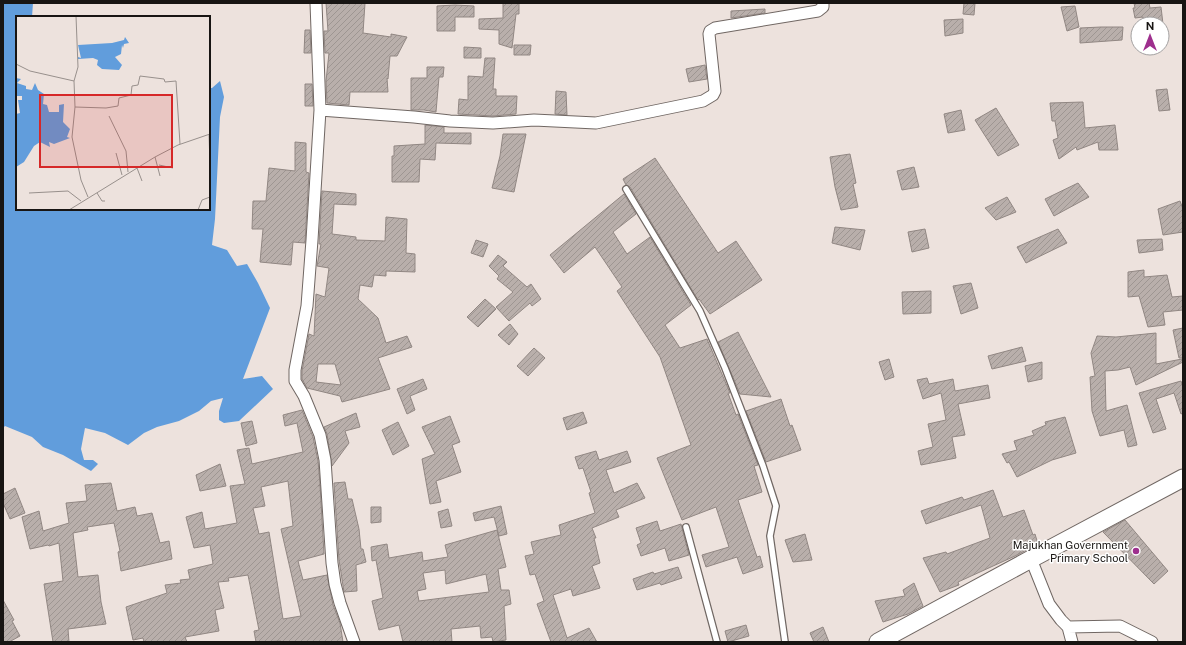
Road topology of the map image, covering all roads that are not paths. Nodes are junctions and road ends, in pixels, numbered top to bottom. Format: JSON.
{"nodes":[{"id":1,"x":316,"y":3,"type":"edge"},
{"id":2,"x":823,"y":3,"type":"edge"},
{"id":3,"x":320,"y":110,"type":"junction"},
{"id":4,"x":626,"y":189,"type":"dead end"},
{"id":5,"x":1183,"y":478,"type":"edge"},
{"id":6,"x":686,"y":527,"type":"dead end"},
{"id":7,"x":1031,"y":559,"type":"junction"},
{"id":8,"x":1068,"y":627,"type":"junction"},
{"id":9,"x":354,"y":642,"type":"edge"},
{"id":10,"x":717,"y":642,"type":"edge"},
{"id":11,"x":785,"y":642,"type":"edge"},
{"id":12,"x":878,"y":642,"type":"edge"},
{"id":13,"x":1072,"y":642,"type":"edge"},
{"id":14,"x":1152,"y":642,"type":"edge"}],
"edges":[{"from":1,"to":3,"type":"street"},
{"from":2,"to":3,"type":"street"},
{"from":3,"to":9,"type":"street"},
{"from":4,"to":11,"type":"lane"},
{"from":5,"to":7,"type":"main road"},
{"from":6,"to":10,"type":"lane"},
{"from":7,"to":8,"type":"street"},
{"from":7,"to":12,"type":"main road"},
{"from":8,"to":13,"type":"street"},
{"from":8,"to":14,"type":"street"}]}
